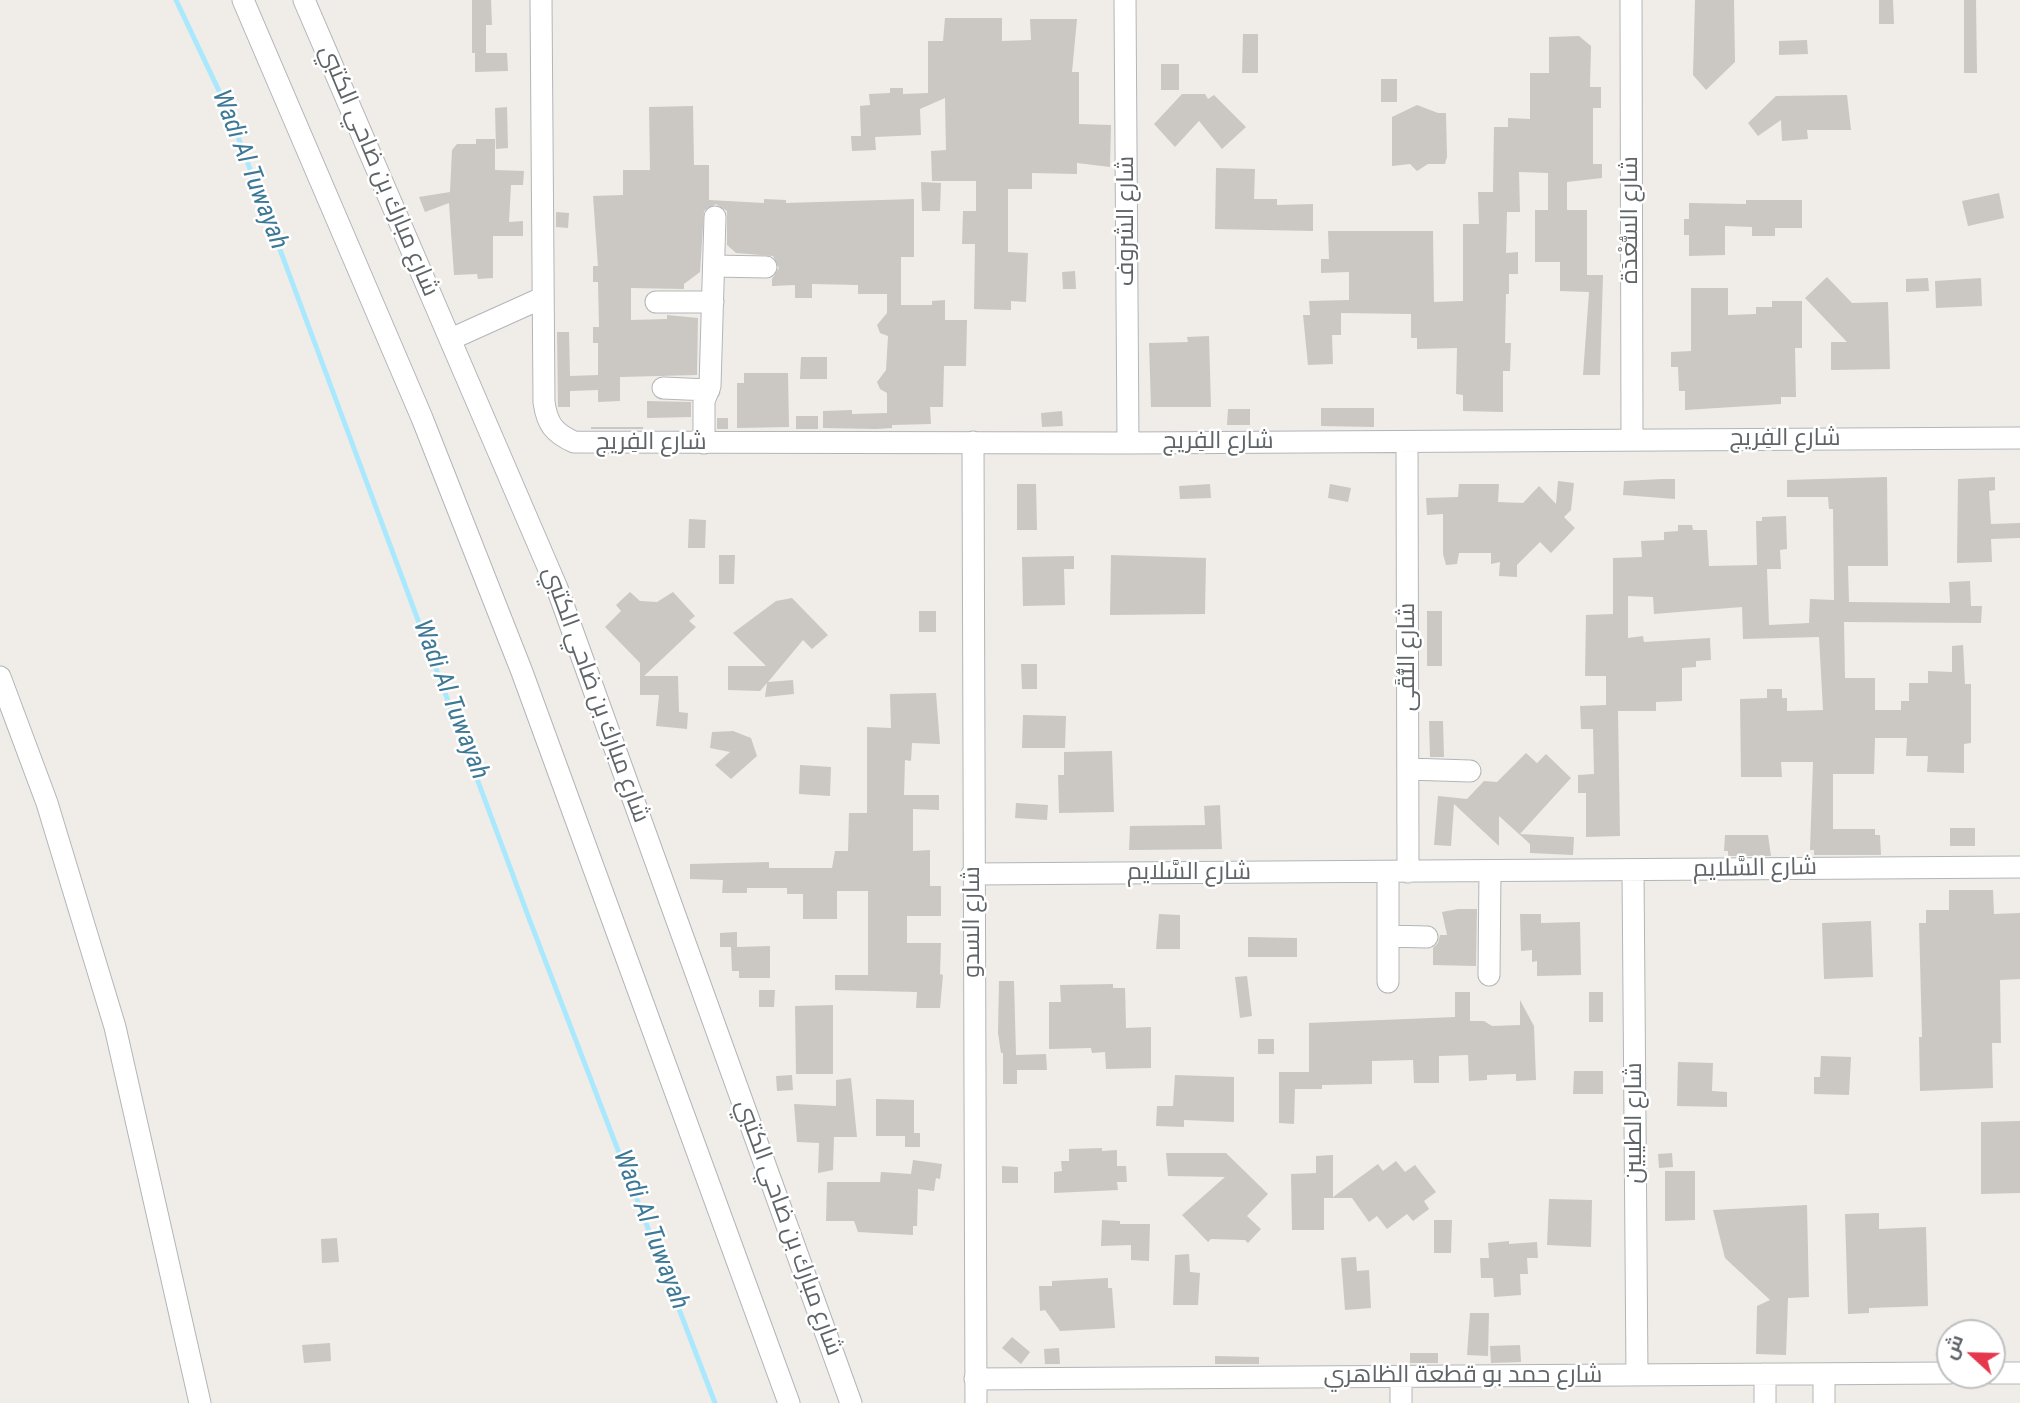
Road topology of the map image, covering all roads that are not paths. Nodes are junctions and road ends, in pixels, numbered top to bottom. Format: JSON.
{"nodes":[{"id":1,"x":243,"y":0,"type":"edge"},
{"id":2,"x":304,"y":0,"type":"edge"},
{"id":3,"x":541,"y":0,"type":"edge"},
{"id":4,"x":1125,"y":0,"type":"edge"},
{"id":5,"x":1630,"y":0,"type":"edge"},
{"id":6,"x":715,"y":217,"type":"dead end"},
{"id":7,"x":714,"y":266,"type":"junction"},
{"id":8,"x":766,"y":267,"type":"dead end"},
{"id":9,"x":542,"y":298,"type":"junction"},
{"id":10,"x":656,"y":302,"type":"dead end"},
{"id":11,"x":713,"y":302,"type":"junction"},
{"id":12,"x":451,"y":340,"type":"junction"},
{"id":13,"x":663,"y":388,"type":"dead end"},
{"id":14,"x":709,"y":390,"type":"junction"},
{"id":15,"x":2020,"y":438,"type":"edge"},
{"id":16,"x":1632,"y":440,"type":"junction"},
{"id":17,"x":973,"y":442,"type":"junction"},
{"id":18,"x":1407,"y":442,"type":"junction"},
{"id":19,"x":704,"y":443,"type":"junction"},
{"id":20,"x":1128,"y":443,"type":"junction"},
{"id":21,"x":0,"y":677,"type":"edge"},
{"id":22,"x":1408,"y":769,"type":"junction"},
{"id":23,"x":1470,"y":771,"type":"dead end"},
{"id":24,"x":2020,"y":867,"type":"edge"},
{"id":25,"x":1633,"y":870,"type":"junction"},
{"id":26,"x":1490,"y":871,"type":"junction"},
{"id":27,"x":1398,"y":872,"type":"junction"},
{"id":28,"x":972,"y":874,"type":"junction"},
{"id":29,"x":1388,"y":936,"type":"junction"},
{"id":30,"x":1427,"y":937,"type":"dead end"},
{"id":31,"x":1489,"y":975,"type":"dead end"},
{"id":32,"x":1388,"y":982,"type":"dead end"},
{"id":33,"x":1936,"y":1373,"type":"edge"},
{"id":34,"x":1765,"y":1374,"type":"junction"},
{"id":35,"x":1824,"y":1374,"type":"junction"},
{"id":36,"x":1637,"y":1375,"type":"junction"},
{"id":37,"x":1401,"y":1377,"type":"junction"},
{"id":38,"x":975,"y":1379,"type":"junction"},
{"id":39,"x":200,"y":1403,"type":"edge"},
{"id":40,"x":789,"y":1403,"type":"edge"},
{"id":41,"x":851,"y":1403,"type":"edge"},
{"id":42,"x":976,"y":1403,"type":"edge"},
{"id":43,"x":1401,"y":1403,"type":"edge"},
{"id":44,"x":1766,"y":1403,"type":"edge"},
{"id":45,"x":1824,"y":1403,"type":"edge"}],
"edges":[{"from":1,"to":40,"type":"street"},
{"from":2,"to":12,"type":"street","name":"شارع مبارك بن ضاحي الكتبي"},
{"from":3,"to":9,"type":"street","name":"شارع الفِريج"},
{"from":4,"to":20,"type":"street","name":"شارع الشروف"},
{"from":5,"to":16,"type":"street","name":"شارع السُّعْدَة"},
{"from":6,"to":7,"type":"street"},
{"from":7,"to":8,"type":"street"},
{"from":7,"to":11,"type":"street"},
{"from":9,"to":12,"type":"street"},
{"from":9,"to":19,"type":"street","name":"شارع الفِريج"},
{"from":10,"to":11,"type":"street"},
{"from":11,"to":14,"type":"street"},
{"from":12,"to":41,"type":"street","name":"شارع مبارك بن ضاحي الكتبي"},
{"from":13,"to":14,"type":"street"},
{"from":14,"to":19,"type":"street"},
{"from":15,"to":16,"type":"street","name":"شارع الفِريج"},
{"from":16,"to":18,"type":"street","name":"شارع الفِريج"},
{"from":17,"to":19,"type":"street","name":"شارع الفِريج"},
{"from":17,"to":20,"type":"street","name":"شارع الفِريج"},
{"from":17,"to":28,"type":"street","name":"شارع السدو"},
{"from":18,"to":20,"type":"street","name":"شارع الفِريج"},
{"from":18,"to":22,"type":"street","name":"شارع التُّقَى"},
{"from":21,"to":39,"type":"street"},
{"from":22,"to":23,"type":"street"},
{"from":22,"to":27,"type":"street","name":"شارع التُّقَى"},
{"from":24,"to":25,"type":"street","name":"شارع السَّلايم"},
{"from":25,"to":26,"type":"street","name":"شارع السَّلايم"},
{"from":25,"to":36,"type":"street","name":"شارع الطيبين"},
{"from":26,"to":27,"type":"street","name":"شارع السَّلايم"},
{"from":26,"to":31,"type":"street"},
{"from":27,"to":28,"type":"street","name":"شارع السَّلايم"},
{"from":27,"to":29,"type":"street","name":"شارع التُّقَى"},
{"from":28,"to":38,"type":"street","name":"شارع السدو"},
{"from":29,"to":30,"type":"street"},
{"from":29,"to":32,"type":"street","name":"شارع التُّقَى"},
{"from":33,"to":35,"type":"street","name":"شارع حمد بو قطعة الظاهري"},
{"from":34,"to":35,"type":"street","name":"شارع حمد بو قطعة الظاهري"},
{"from":34,"to":36,"type":"street","name":"شارع حمد بو قطعة الظاهري"},
{"from":34,"to":44,"type":"street"},
{"from":35,"to":45,"type":"street"},
{"from":36,"to":37,"type":"street","name":"شارع حمد بو قطعة الظاهري"},
{"from":37,"to":38,"type":"street","name":"شارع حمد بو قطعة الظاهري"},
{"from":37,"to":43,"type":"street"},
{"from":38,"to":42,"type":"street","name":"شارع السدو"}]}
